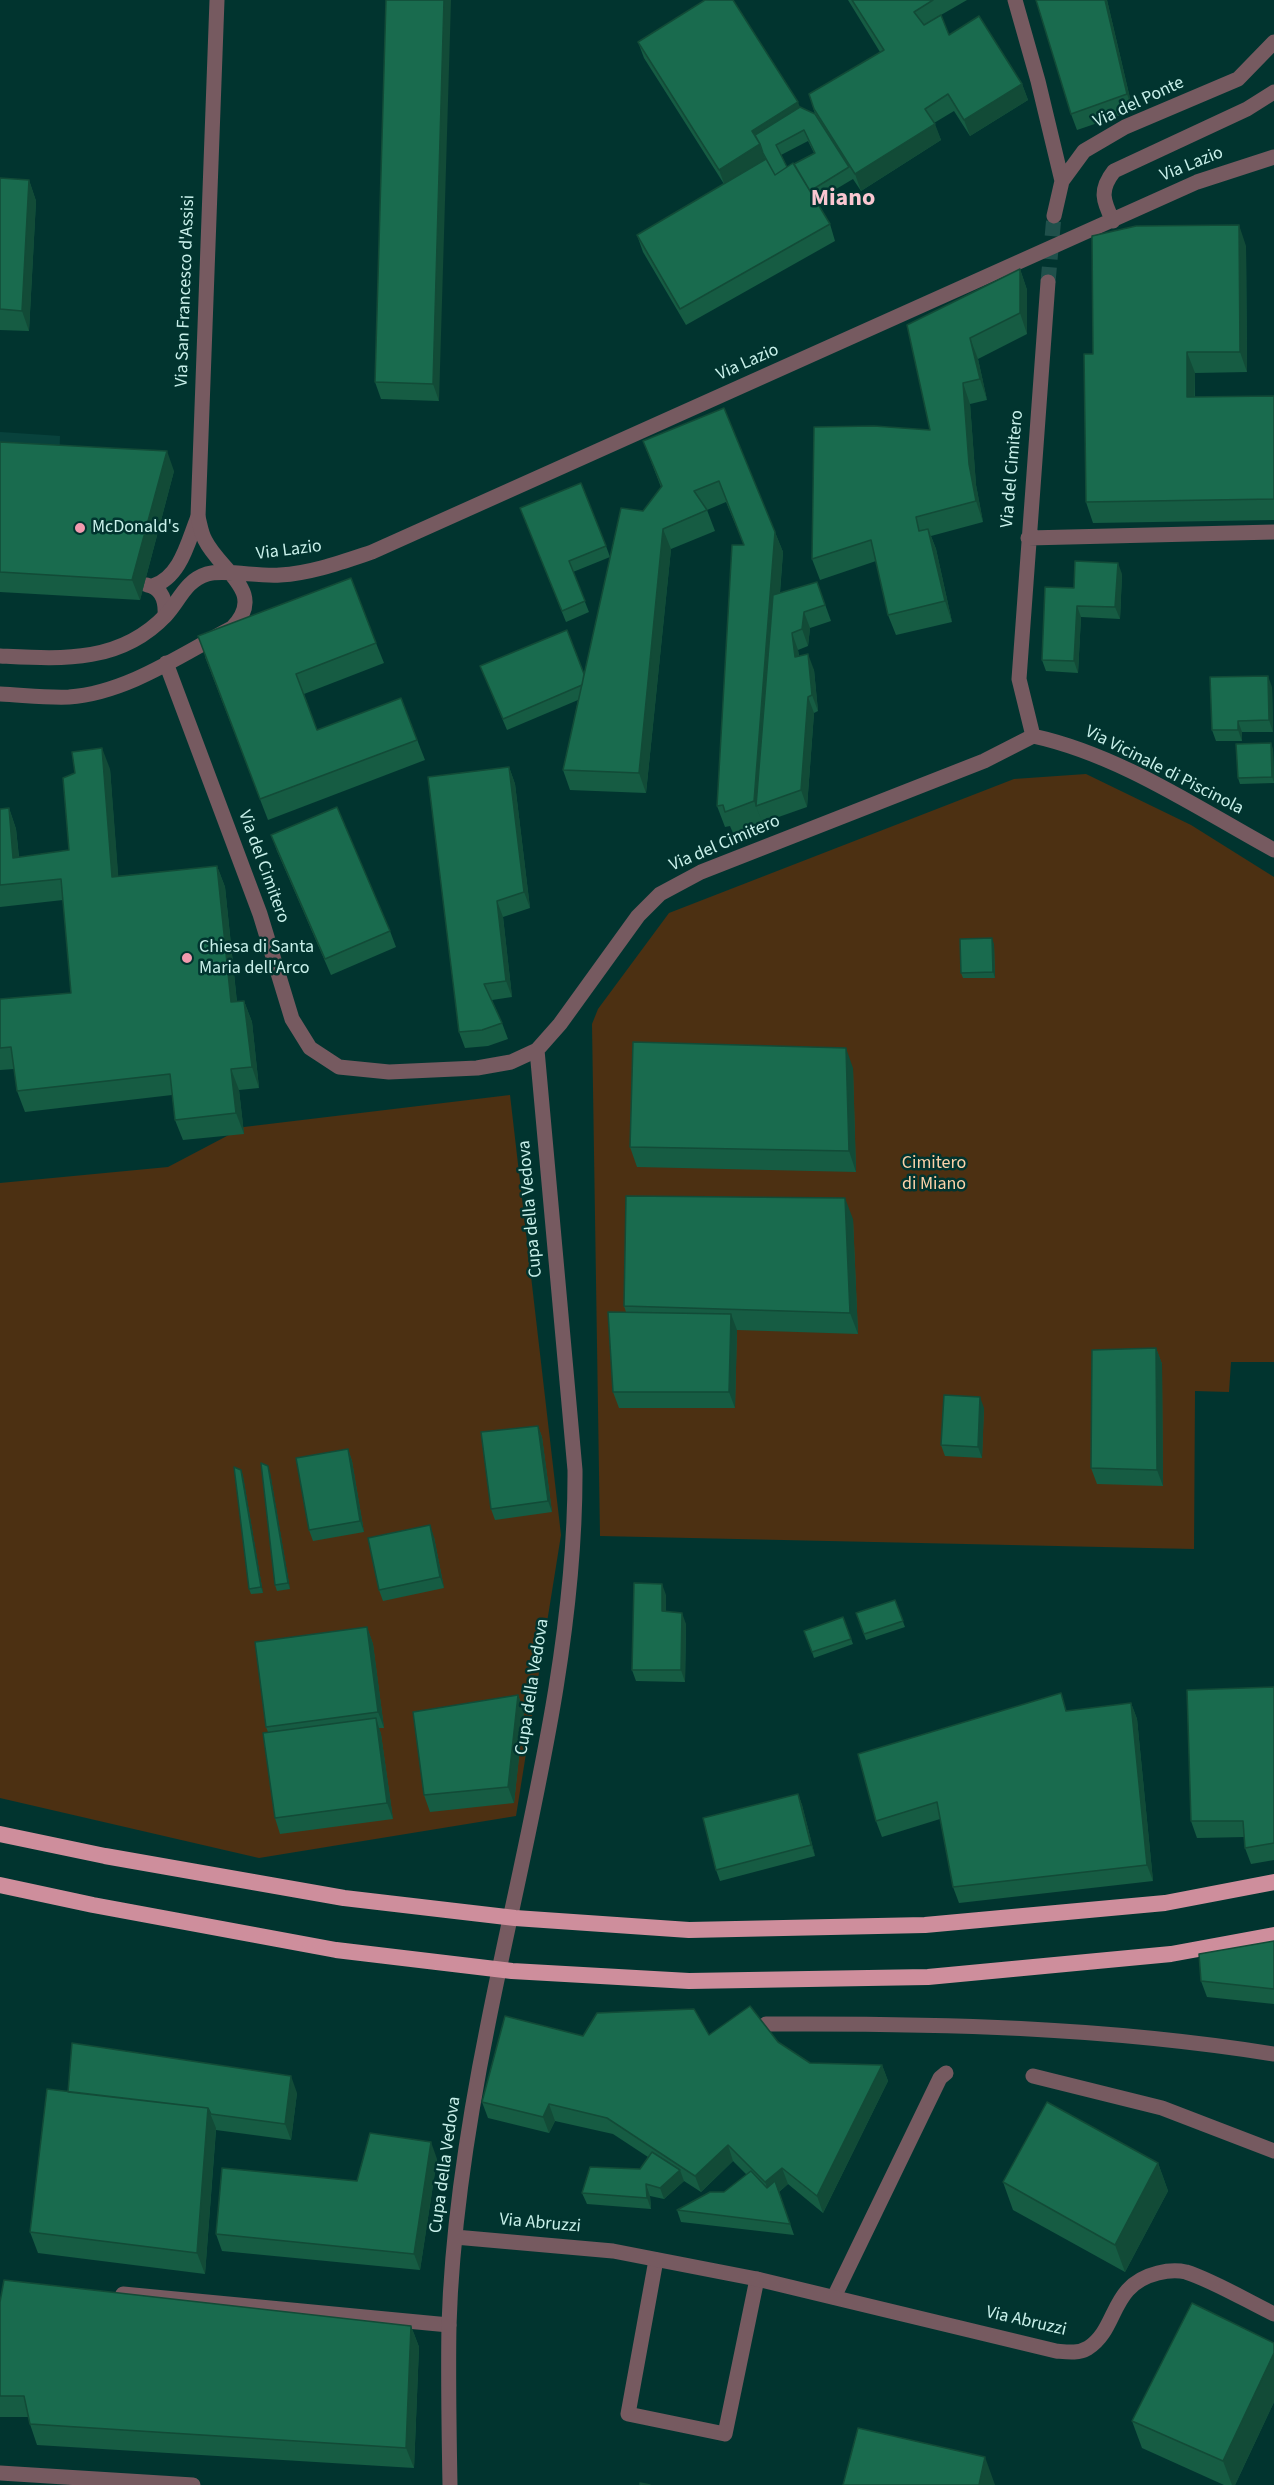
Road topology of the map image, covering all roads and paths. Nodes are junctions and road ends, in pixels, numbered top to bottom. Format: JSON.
{"nodes":[{"id":1,"x":217,"y":0,"type":"edge"},
{"id":2,"x":1015,"y":0,"type":"edge"},
{"id":3,"x":1274,"y":42,"type":"edge"},
{"id":4,"x":1274,"y":92,"type":"edge"},
{"id":5,"x":1274,"y":157,"type":"edge"},
{"id":6,"x":1062,"y":182,"type":"junction"},
{"id":7,"x":1054,"y":216,"type":"tunnel mouth"},
{"id":8,"x":1113,"y":221,"type":"junction"},
{"id":9,"x":1048,"y":282,"type":"tunnel mouth"},
{"id":10,"x":198,"y":517,"type":"junction"},
{"id":11,"x":1274,"y":532,"type":"edge"},
{"id":12,"x":1028,"y":538,"type":"junction"},
{"id":13,"x":231,"y":575,"type":"junction"},
{"id":14,"x":165,"y":616,"type":"junction"},
{"id":15,"x":0,"y":656,"type":"edge"},
{"id":16,"x":166,"y":663,"type":"junction"},
{"id":17,"x":0,"y":694,"type":"edge"},
{"id":18,"x":1033,"y":736,"type":"junction"},
{"id":19,"x":1274,"y":850,"type":"edge"},
{"id":20,"x":537,"y":1050,"type":"junction"},
{"id":21,"x":0,"y":1834,"type":"edge"},
{"id":22,"x":1274,"y":1882,"type":"edge"},
{"id":23,"x":0,"y":1885,"type":"edge"},
{"id":24,"x":1274,"y":1935,"type":"edge"},
{"id":25,"x":766,"y":2024,"type":"edge"},
{"id":26,"x":1274,"y":2054,"type":"edge"},
{"id":27,"x":946,"y":2073,"type":"dead end"},
{"id":28,"x":1033,"y":2076,"type":"dead end"},
{"id":29,"x":1274,"y":2151,"type":"edge"},
{"id":30,"x":455,"y":2236,"type":"junction"},
{"id":31,"x":656,"y":2260,"type":"junction"},
{"id":32,"x":757,"y":2279,"type":"junction"},
{"id":33,"x":113,"y":2293,"type":"edge"},
{"id":34,"x":834,"y":2296,"type":"junction"},
{"id":35,"x":1274,"y":2314,"type":"edge"},
{"id":36,"x":449,"y":2325,"type":"junction"},
{"id":37,"x":0,"y":2473,"type":"edge"},
{"id":38,"x":193,"y":2485,"type":"edge"},
{"id":39,"x":450,"y":2485,"type":"edge"}],
"edges":[{"from":1,"to":10,"type":"street","name":"Via San Francesco d'Assisi"},
{"from":2,"to":6,"type":"street"},
{"from":3,"to":6,"type":"street","name":"Via del Ponte"},
{"from":4,"to":8,"type":"street"},
{"from":5,"to":8,"type":"street","name":"Via Lazio"},
{"from":6,"to":7,"type":"street"},
{"from":8,"to":13,"type":"street","name":"Via Lazio"},
{"from":9,"to":12,"type":"street","name":"Via del Cimitero"},
{"from":10,"to":13,"type":"street","name":"Via San Francesco d'Assisi"},
{"from":10,"to":14,"type":"street"},
{"from":11,"to":12,"type":"street"},
{"from":12,"to":18,"type":"street","name":"Via del Cimitero"},
{"from":13,"to":14,"type":"street","name":"Via Lazio"},
{"from":13,"to":16,"type":"street","name":"Via San Francesco d'Assisi"},
{"from":14,"to":15,"type":"street","name":"Via Lazio"},
{"from":16,"to":17,"type":"street"},
{"from":16,"to":20,"type":"street","name":"Via del Cimitero"},
{"from":18,"to":19,"type":"street","name":"Via Vicinale di Piscinola"},
{"from":18,"to":20,"type":"street","name":"Via del Cimitero"},
{"from":20,"to":30,"type":"street","name":"Cupa della Vedova"},
{"from":21,"to":22,"type":"highway","bridge":true},
{"from":23,"to":24,"type":"highway","bridge":true},
{"from":25,"to":26,"type":"street"},
{"from":27,"to":34,"type":"street"},
{"from":28,"to":29,"type":"street"},
{"from":30,"to":31,"type":"street","name":"Via Abruzzi"},
{"from":30,"to":36,"type":"street","name":"Cupa della Vedova"},
{"from":31,"to":32,"type":"street","name":"Via Abruzzi"},
{"from":31,"to":32,"type":"street"},
{"from":32,"to":34,"type":"street","name":"Via Abruzzi"},
{"from":33,"to":36,"type":"street"},
{"from":34,"to":35,"type":"street","name":"Via Abruzzi"},
{"from":36,"to":39,"type":"street","name":"Cupa della Vedova"},
{"from":37,"to":38,"type":"street"}]}
